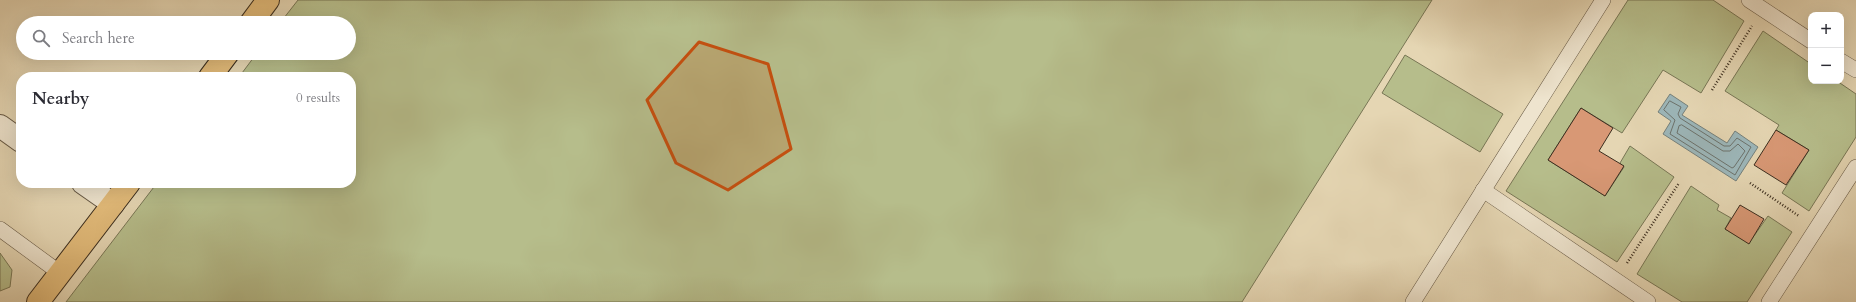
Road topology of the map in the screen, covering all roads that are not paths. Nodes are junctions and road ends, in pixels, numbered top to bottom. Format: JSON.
{"nodes":[{"id":1,"x":268,"y":0,"type":"edge"},
{"id":2,"x":1604,"y":0,"type":"edge"},
{"id":3,"x":1749,"y":0,"type":"edge"},
{"id":4,"x":256,"y":16,"type":"edge"},
{"id":5,"x":1808,"y":39,"type":"edge"},
{"id":6,"x":223,"y":60,"type":"edge"},
{"id":7,"x":1844,"y":63,"type":"edge"},
{"id":8,"x":1856,"y":70,"type":"edge"},
{"id":9,"x":214,"y":72,"type":"edge"},
{"id":10,"x":0,"y":126,"type":"edge"},
{"id":11,"x":16,"y":137,"type":"edge"},
{"id":12,"x":1856,"y":167,"type":"edge"},
{"id":13,"x":90,"y":188,"type":"edge"},
{"id":14,"x":125,"y":188,"type":"edge"},
{"id":15,"x":1483,"y":190,"type":"junction"},
{"id":16,"x":113,"y":204,"type":"junction"},
{"id":17,"x":0,"y":229,"type":"edge"},
{"id":18,"x":60,"y":273,"type":"junction"},
{"id":19,"x":38,"y":302,"type":"edge"},
{"id":20,"x":1413,"y":302,"type":"edge"},
{"id":21,"x":1648,"y":302,"type":"edge"},
{"id":22,"x":1769,"y":302,"type":"edge"}],
"edges":[{"from":1,"to":4,"type":"main road"},
{"from":2,"to":15,"type":"lane"},
{"from":3,"to":5,"type":"lane"},
{"from":6,"to":9,"type":"main road"},
{"from":7,"to":8,"type":"lane"},
{"from":10,"to":11,"type":"street"},
{"from":12,"to":22,"type":"lane"},
{"from":13,"to":16,"type":"street"},
{"from":14,"to":16,"type":"main road"},
{"from":15,"to":20,"type":"lane"},
{"from":15,"to":21,"type":"lane"},
{"from":16,"to":18,"type":"main road"},
{"from":17,"to":18,"type":"lane"},
{"from":18,"to":19,"type":"main road"}]}
